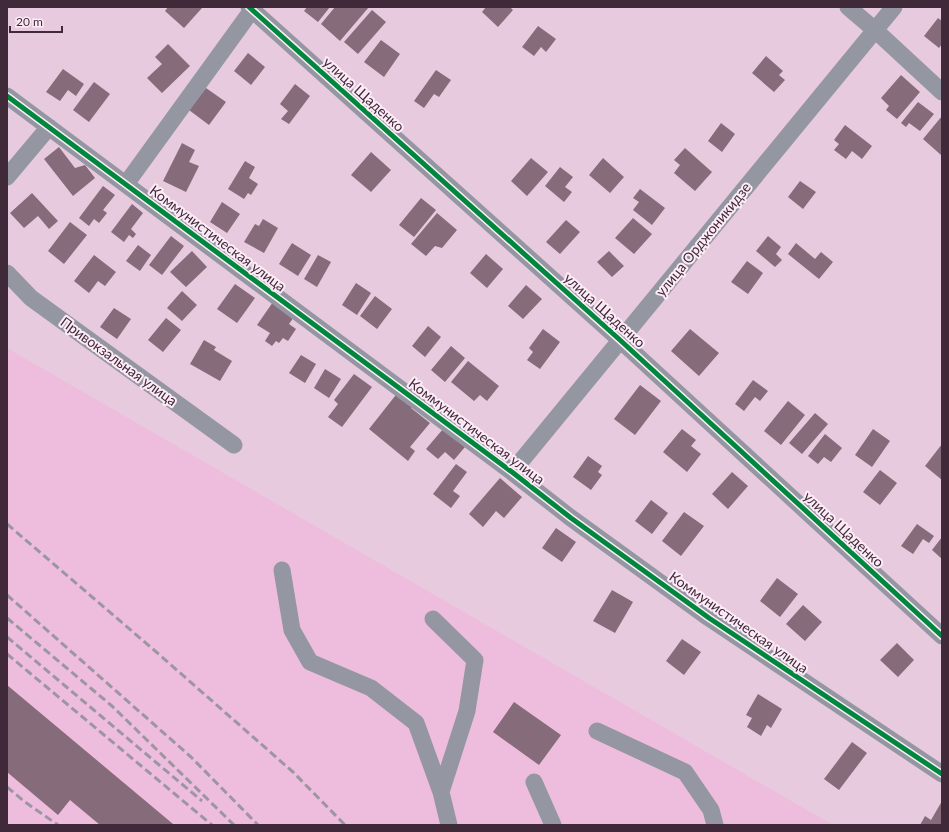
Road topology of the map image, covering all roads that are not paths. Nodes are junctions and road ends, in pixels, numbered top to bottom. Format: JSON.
{"nodes":[{"id":1,"x":848,"y":7,"type":"edge"},
{"id":2,"x":894,"y":7,"type":"edge"},
{"id":3,"x":250,"y":8,"type":"edge"},
{"id":4,"x":875,"y":30,"type":"junction"},
{"id":5,"x":942,"y":92,"type":"edge"},
{"id":6,"x":7,"y":96,"type":"edge"},
{"id":7,"x":49,"y":127,"type":"junction"},
{"id":8,"x":7,"y":177,"type":"edge"},
{"id":9,"x":126,"y":184,"type":"junction"},
{"id":10,"x":7,"y":273,"type":"edge"},
{"id":11,"x":620,"y":340,"type":"junction"},
{"id":12,"x":234,"y":445,"type":"dead end"},
{"id":13,"x":512,"y":472,"type":"junction"},
{"id":14,"x":282,"y":570,"type":"dead end"},
{"id":15,"x":433,"y":619,"type":"dead end"},
{"id":16,"x":942,"y":636,"type":"edge"},
{"id":17,"x":597,"y":731,"type":"dead end"},
{"id":18,"x":940,"y":768,"type":"edge"},
{"id":19,"x":534,"y":782,"type":"dead end"},
{"id":20,"x":440,"y":792,"type":"junction"},
{"id":21,"x":449,"y":825,"type":"edge"},
{"id":22,"x":553,"y":825,"type":"edge"},
{"id":23,"x":715,"y":825,"type":"edge"}],
"edges":[{"from":1,"to":4,"type":"street"},
{"from":2,"to":4,"type":"street","name":"улица Орджоникидзе"},
{"from":3,"to":9,"type":"street"},
{"from":3,"to":11,"type":"street","name":"улица Щаденко"},
{"from":4,"to":5,"type":"street"},
{"from":4,"to":11,"type":"street","name":"улица Орджоникидзе"},
{"from":6,"to":7,"type":"street","name":"Коммунистическая улица"},
{"from":7,"to":8,"type":"street"},
{"from":7,"to":9,"type":"street","name":"Коммунистическая улица"},
{"from":9,"to":13,"type":"street","name":"Коммунистическая улица"},
{"from":10,"to":12,"type":"street","name":"Привокзальная улица"},
{"from":11,"to":13,"type":"street","name":"улица Орджоникидзе"},
{"from":11,"to":16,"type":"street","name":"улица Щаденко"},
{"from":13,"to":18,"type":"street","name":"Коммунистическая улица"},
{"from":14,"to":20,"type":"street"},
{"from":15,"to":20,"type":"street"},
{"from":17,"to":23,"type":"street"},
{"from":19,"to":22,"type":"street"},
{"from":20,"to":21,"type":"street"}]}
